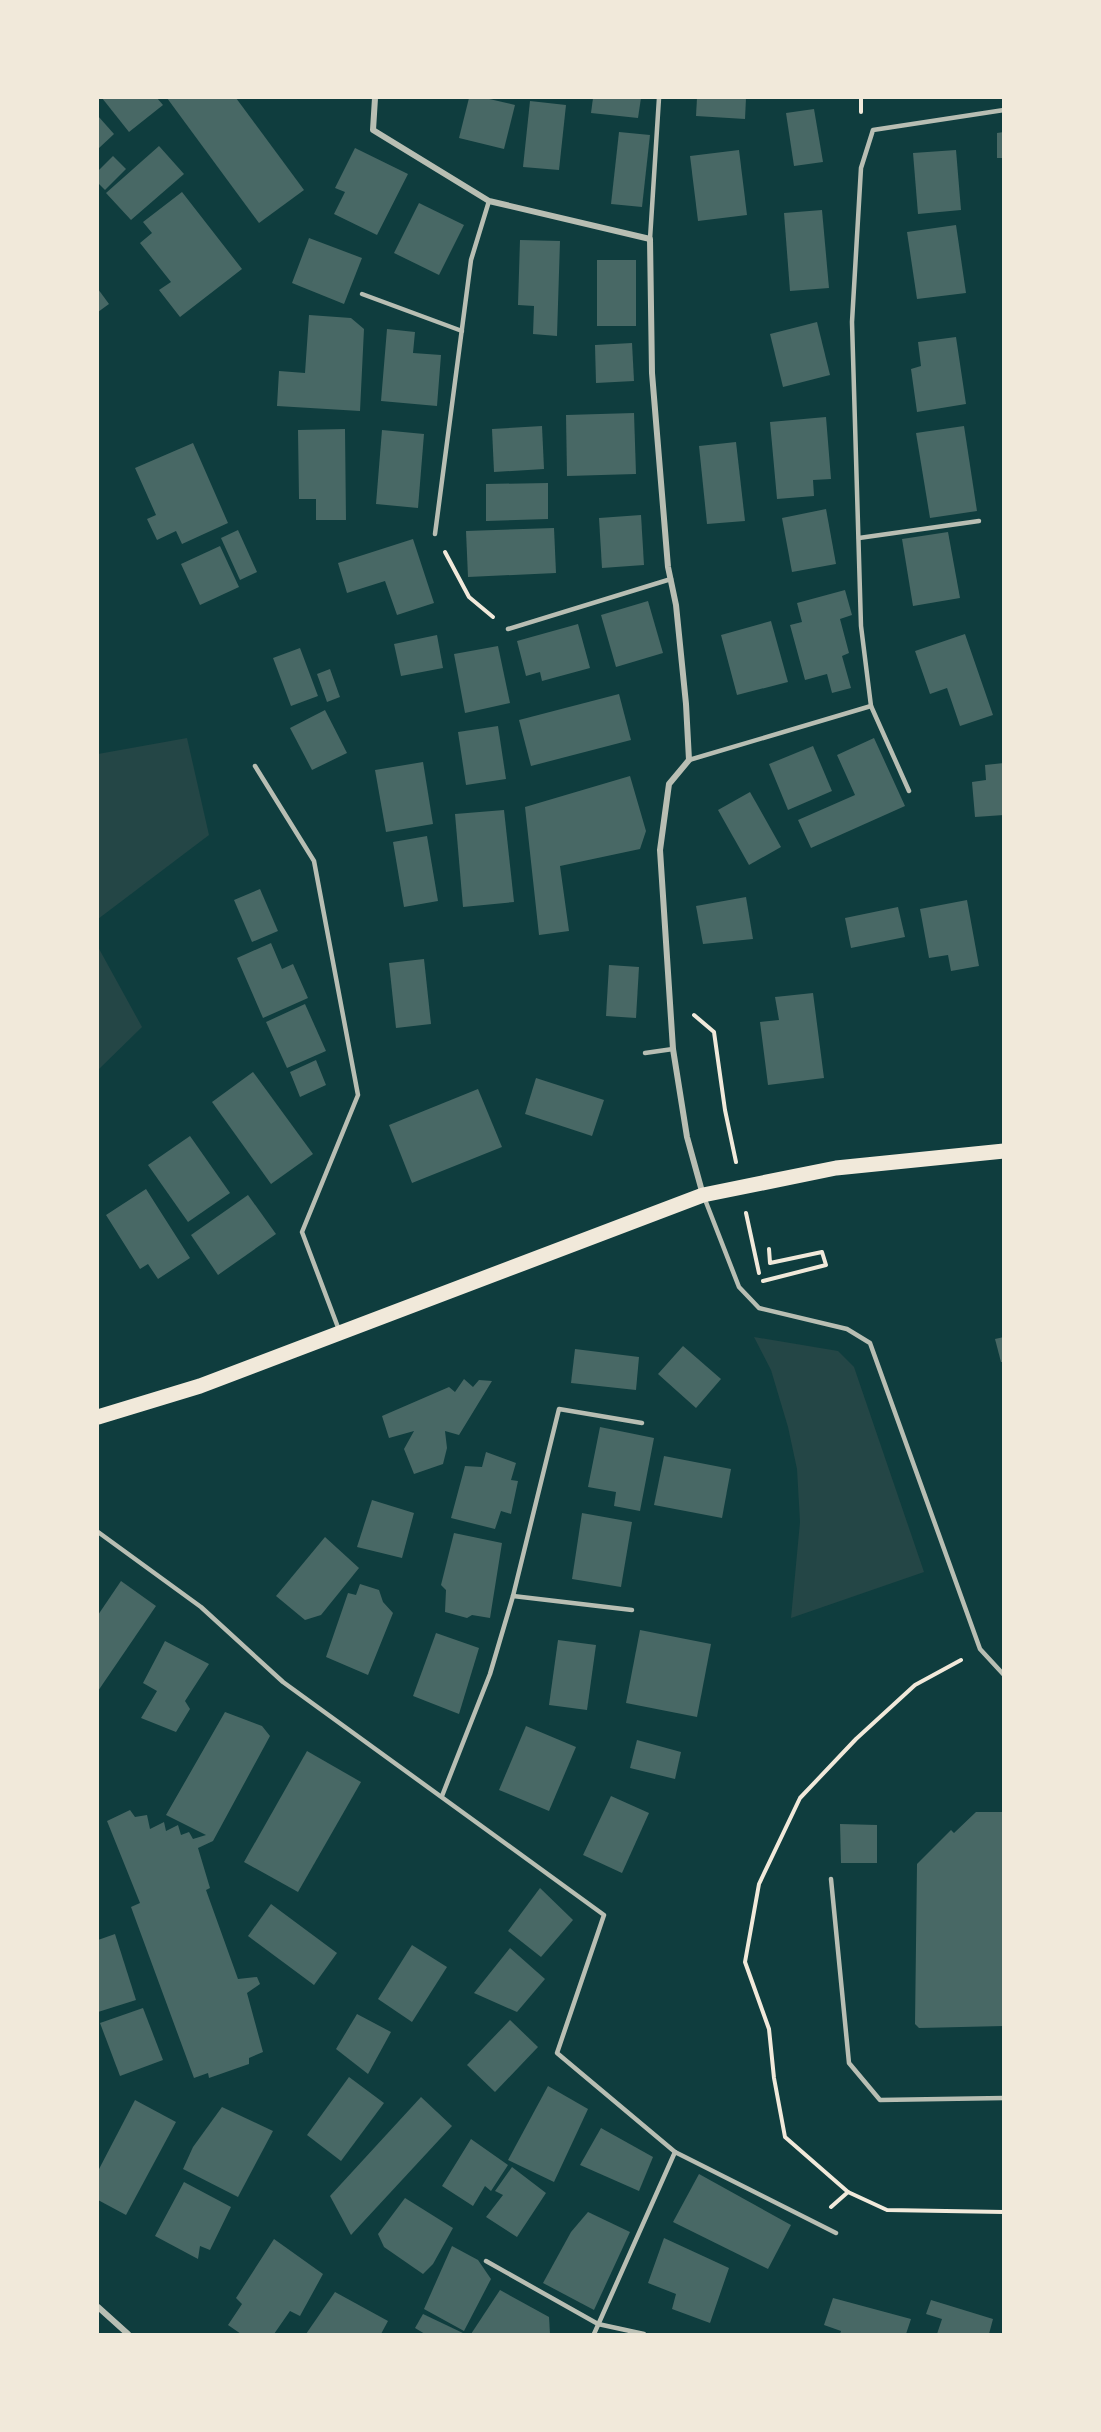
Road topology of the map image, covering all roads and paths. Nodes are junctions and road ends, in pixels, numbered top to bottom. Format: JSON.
{"nodes":[{"id":1,"x":375,"y":98,"type":"edge"},
{"id":2,"x":659,"y":98,"type":"edge"},
{"id":3,"x":1004,"y":110,"type":"edge"},
{"id":4,"x":489,"y":201,"type":"junction"},
{"id":5,"x":650,"y":239,"type":"junction"},
{"id":6,"x":362,"y":294,"type":"dead end"},
{"id":7,"x":462,"y":331,"type":"junction"},
{"id":8,"x":979,"y":521,"type":"dead end"},
{"id":9,"x":435,"y":534,"type":"joint"},
{"id":10,"x":859,"y":538,"type":"junction"},
{"id":11,"x":671,"y":579,"type":"junction"},
{"id":12,"x":508,"y":629,"type":"joint"},
{"id":13,"x":871,"y":706,"type":"junction"},
{"id":14,"x":689,"y":760,"type":"junction"},
{"id":15,"x":255,"y":766,"type":"dead end"},
{"id":16,"x":909,"y":791,"type":"dead end"},
{"id":17,"x":714,"y":1032,"type":"dead end"},
{"id":18,"x":673,"y":1049,"type":"junction"},
{"id":19,"x":645,"y":1053,"type":"dead end"},
{"id":20,"x":724,"y":1110,"type":"dead end"},
{"id":21,"x":1004,"y":1150,"type":"edge"},
{"id":22,"x":703,"y":1194,"type":"junction"},
{"id":23,"x":769,"y":1249,"type":"dead end"},
{"id":24,"x":761,"y":1281,"type":"dead end"},
{"id":25,"x":340,"y":1332,"type":"junction"},
{"id":26,"x":98,"y":1417,"type":"edge"},
{"id":27,"x":642,"y":1424,"type":"dead end"},
{"id":28,"x":98,"y":1532,"type":"edge"},
{"id":29,"x":513,"y":1596,"type":"junction"},
{"id":30,"x":632,"y":1610,"type":"dead end"},
{"id":31,"x":1004,"y":1675,"type":"edge"},
{"id":32,"x":442,"y":1796,"type":"junction"},
{"id":33,"x":831,"y":1879,"type":"dead end"},
{"id":34,"x":1004,"y":2098,"type":"edge"},
{"id":35,"x":675,"y":2152,"type":"junction"},
{"id":36,"x":848,"y":2192,"type":"dead end"},
{"id":37,"x":1004,"y":2212,"type":"edge"},
{"id":38,"x":836,"y":2234,"type":"dead end"},
{"id":39,"x":486,"y":2261,"type":"dead end"},
{"id":40,"x":98,"y":2307,"type":"edge"},
{"id":41,"x":598,"y":2324,"type":"junction"},
{"id":42,"x":128,"y":2334,"type":"edge"},
{"id":43,"x":594,"y":2334,"type":"edge"},
{"id":44,"x":644,"y":2334,"type":"edge"}],
"edges":[{"from":1,"to":4,"type":"street"},
{"from":2,"to":5,"type":"lane"},
{"from":3,"to":10,"type":"lane"},
{"from":4,"to":5,"type":"street"},
{"from":4,"to":7,"type":"lane"},
{"from":5,"to":11,"type":"street"},
{"from":6,"to":7,"type":"lane"},
{"from":7,"to":9,"type":"lane"},
{"from":8,"to":10,"type":"lane"},
{"from":9,"to":12,"type":"path"},
{"from":10,"to":13,"type":"lane"},
{"from":11,"to":12,"type":"lane"},
{"from":11,"to":14,"type":"street"},
{"from":13,"to":14,"type":"lane"},
{"from":13,"to":16,"type":"lane"},
{"from":14,"to":18,"type":"street"},
{"from":15,"to":25,"type":"lane"},
{"from":17,"to":20,"type":"path"},
{"from":18,"to":19,"type":"lane"},
{"from":18,"to":22,"type":"street"},
{"from":21,"to":22,"type":"main road"},
{"from":22,"to":25,"type":"main road"},
{"from":22,"to":31,"type":"lane"},
{"from":23,"to":24,"type":"path"},
{"from":25,"to":26,"type":"main road"},
{"from":27,"to":29,"type":"lane"},
{"from":28,"to":32,"type":"lane"},
{"from":29,"to":30,"type":"lane"},
{"from":29,"to":32,"type":"lane"},
{"from":32,"to":35,"type":"lane"},
{"from":33,"to":34,"type":"lane"},
{"from":35,"to":38,"type":"lane"},
{"from":35,"to":41,"type":"lane"},
{"from":36,"to":37,"type":"path"},
{"from":39,"to":41,"type":"lane"},
{"from":40,"to":42,"type":"street"},
{"from":41,"to":43,"type":"lane"},
{"from":41,"to":44,"type":"lane"}]}
